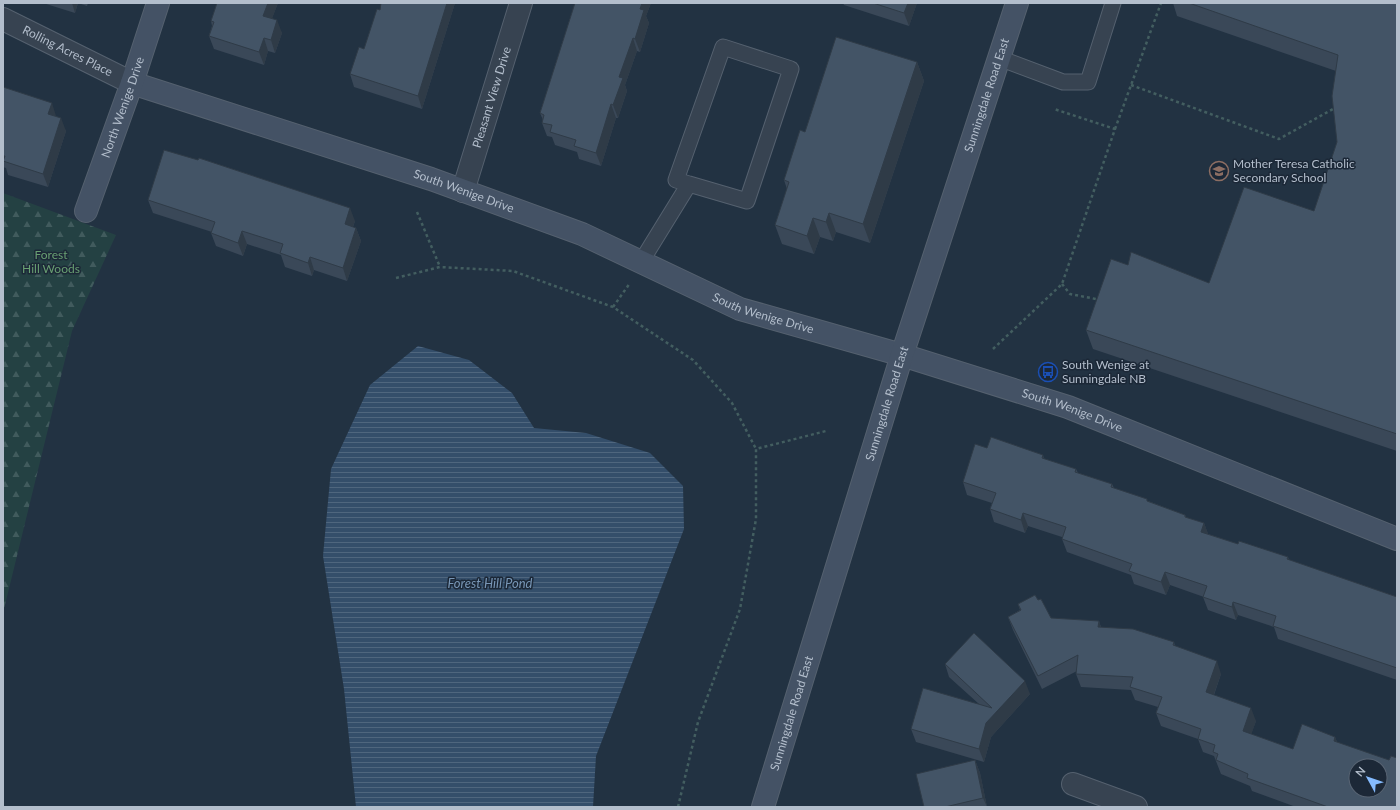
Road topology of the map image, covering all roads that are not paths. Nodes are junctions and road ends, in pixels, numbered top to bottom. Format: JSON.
{"nodes":[{"id":1,"x":158,"y":3,"type":"edge"},
{"id":2,"x":521,"y":3,"type":"edge"},
{"id":3,"x":1017,"y":3,"type":"edge"},
{"id":4,"x":1113,"y":3,"type":"edge"},
{"id":5,"x":3,"y":19,"type":"edge"},
{"id":6,"x":999,"y":58,"type":"junction"},
{"id":7,"x":132,"y":83,"type":"junction"},
{"id":8,"x":689,"y":184,"type":"junction"},
{"id":9,"x":462,"y":191,"type":"junction"},
{"id":10,"x":86,"y":211,"type":"dead end"},
{"id":11,"x":641,"y":262,"type":"junction"},
{"id":12,"x":902,"y":355,"type":"junction"},
{"id":13,"x":1397,"y":540,"type":"edge"},
{"id":14,"x":1073,"y":784,"type":"dead end"},
{"id":15,"x":763,"y":807,"type":"edge"},
{"id":16,"x":1136,"y":807,"type":"edge"}],
"edges":[{"from":1,"to":7,"type":"street","name":"North Wenige Drive"},
{"from":2,"to":9,"type":"street","name":"Pleasant View Drive"},
{"from":3,"to":6,"type":"street","name":"Sunningdale Road East"},
{"from":4,"to":6,"type":"lane"},
{"from":5,"to":7,"type":"street","name":"Rolling Acres Place"},
{"from":6,"to":12,"type":"street","name":"Sunningdale Road East"},
{"from":7,"to":9,"type":"street","name":"South Wenige Drive"},
{"from":7,"to":10,"type":"street","name":"North Wenige Drive"},
{"from":8,"to":8,"type":"lane"},
{"from":8,"to":11,"type":"lane"},
{"from":9,"to":11,"type":"street","name":"South Wenige Drive"},
{"from":11,"to":12,"type":"street","name":"South Wenige Drive"},
{"from":12,"to":13,"type":"street","name":"South Wenige Drive"},
{"from":12,"to":15,"type":"street","name":"Sunningdale Road East"},
{"from":14,"to":16,"type":"street"}]}
